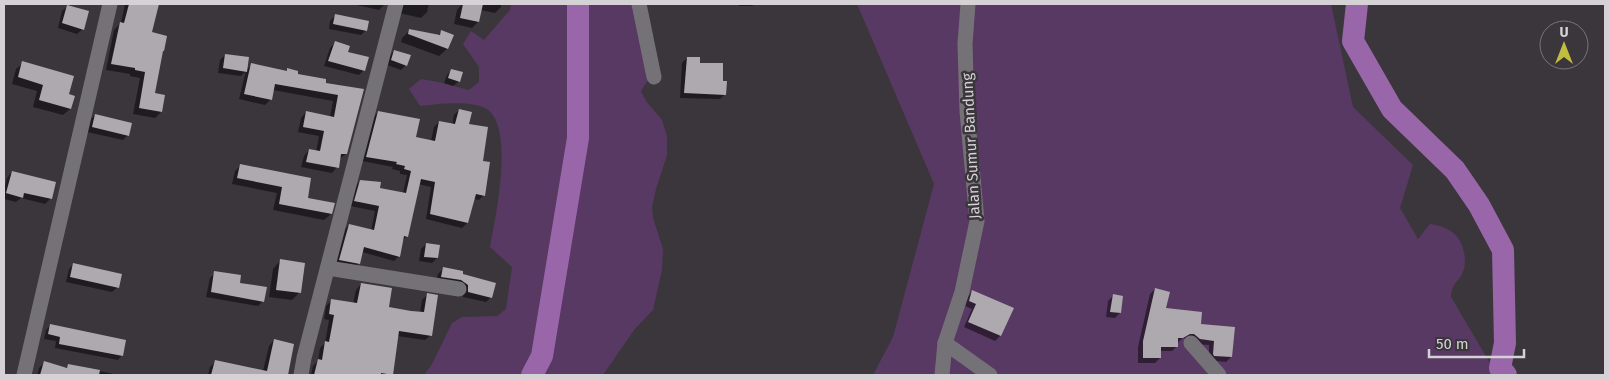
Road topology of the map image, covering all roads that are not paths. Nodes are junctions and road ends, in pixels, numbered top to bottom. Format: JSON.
{"nodes":[{"id":1,"x":110,"y":4,"type":"edge"},
{"id":2,"x":396,"y":4,"type":"edge"},
{"id":3,"x":639,"y":4,"type":"edge"},
{"id":4,"x":968,"y":4,"type":"edge"},
{"id":5,"x":654,"y":77,"type":"dead end"},
{"id":6,"x":328,"y":268,"type":"junction"},
{"id":7,"x":459,"y":288,"type":"dead end"},
{"id":8,"x":945,"y":343,"type":"junction"},
{"id":9,"x":1191,"y":343,"type":"dead end"},
{"id":10,"x":24,"y":375,"type":"edge"},
{"id":11,"x":301,"y":375,"type":"edge"},
{"id":12,"x":942,"y":375,"type":"edge"},
{"id":13,"x":990,"y":375,"type":"edge"},
{"id":14,"x":1219,"y":375,"type":"edge"}],
"edges":[{"from":1,"to":10,"type":"street"},
{"from":2,"to":6,"type":"street"},
{"from":3,"to":5,"type":"street"},
{"from":4,"to":8,"type":"street","name":"Jalan Sumur Bandung"},
{"from":6,"to":7,"type":"street"},
{"from":6,"to":11,"type":"street"},
{"from":8,"to":12,"type":"street","name":"Jalan Sumur Bandung"},
{"from":8,"to":13,"type":"street"},
{"from":9,"to":14,"type":"street"}]}
